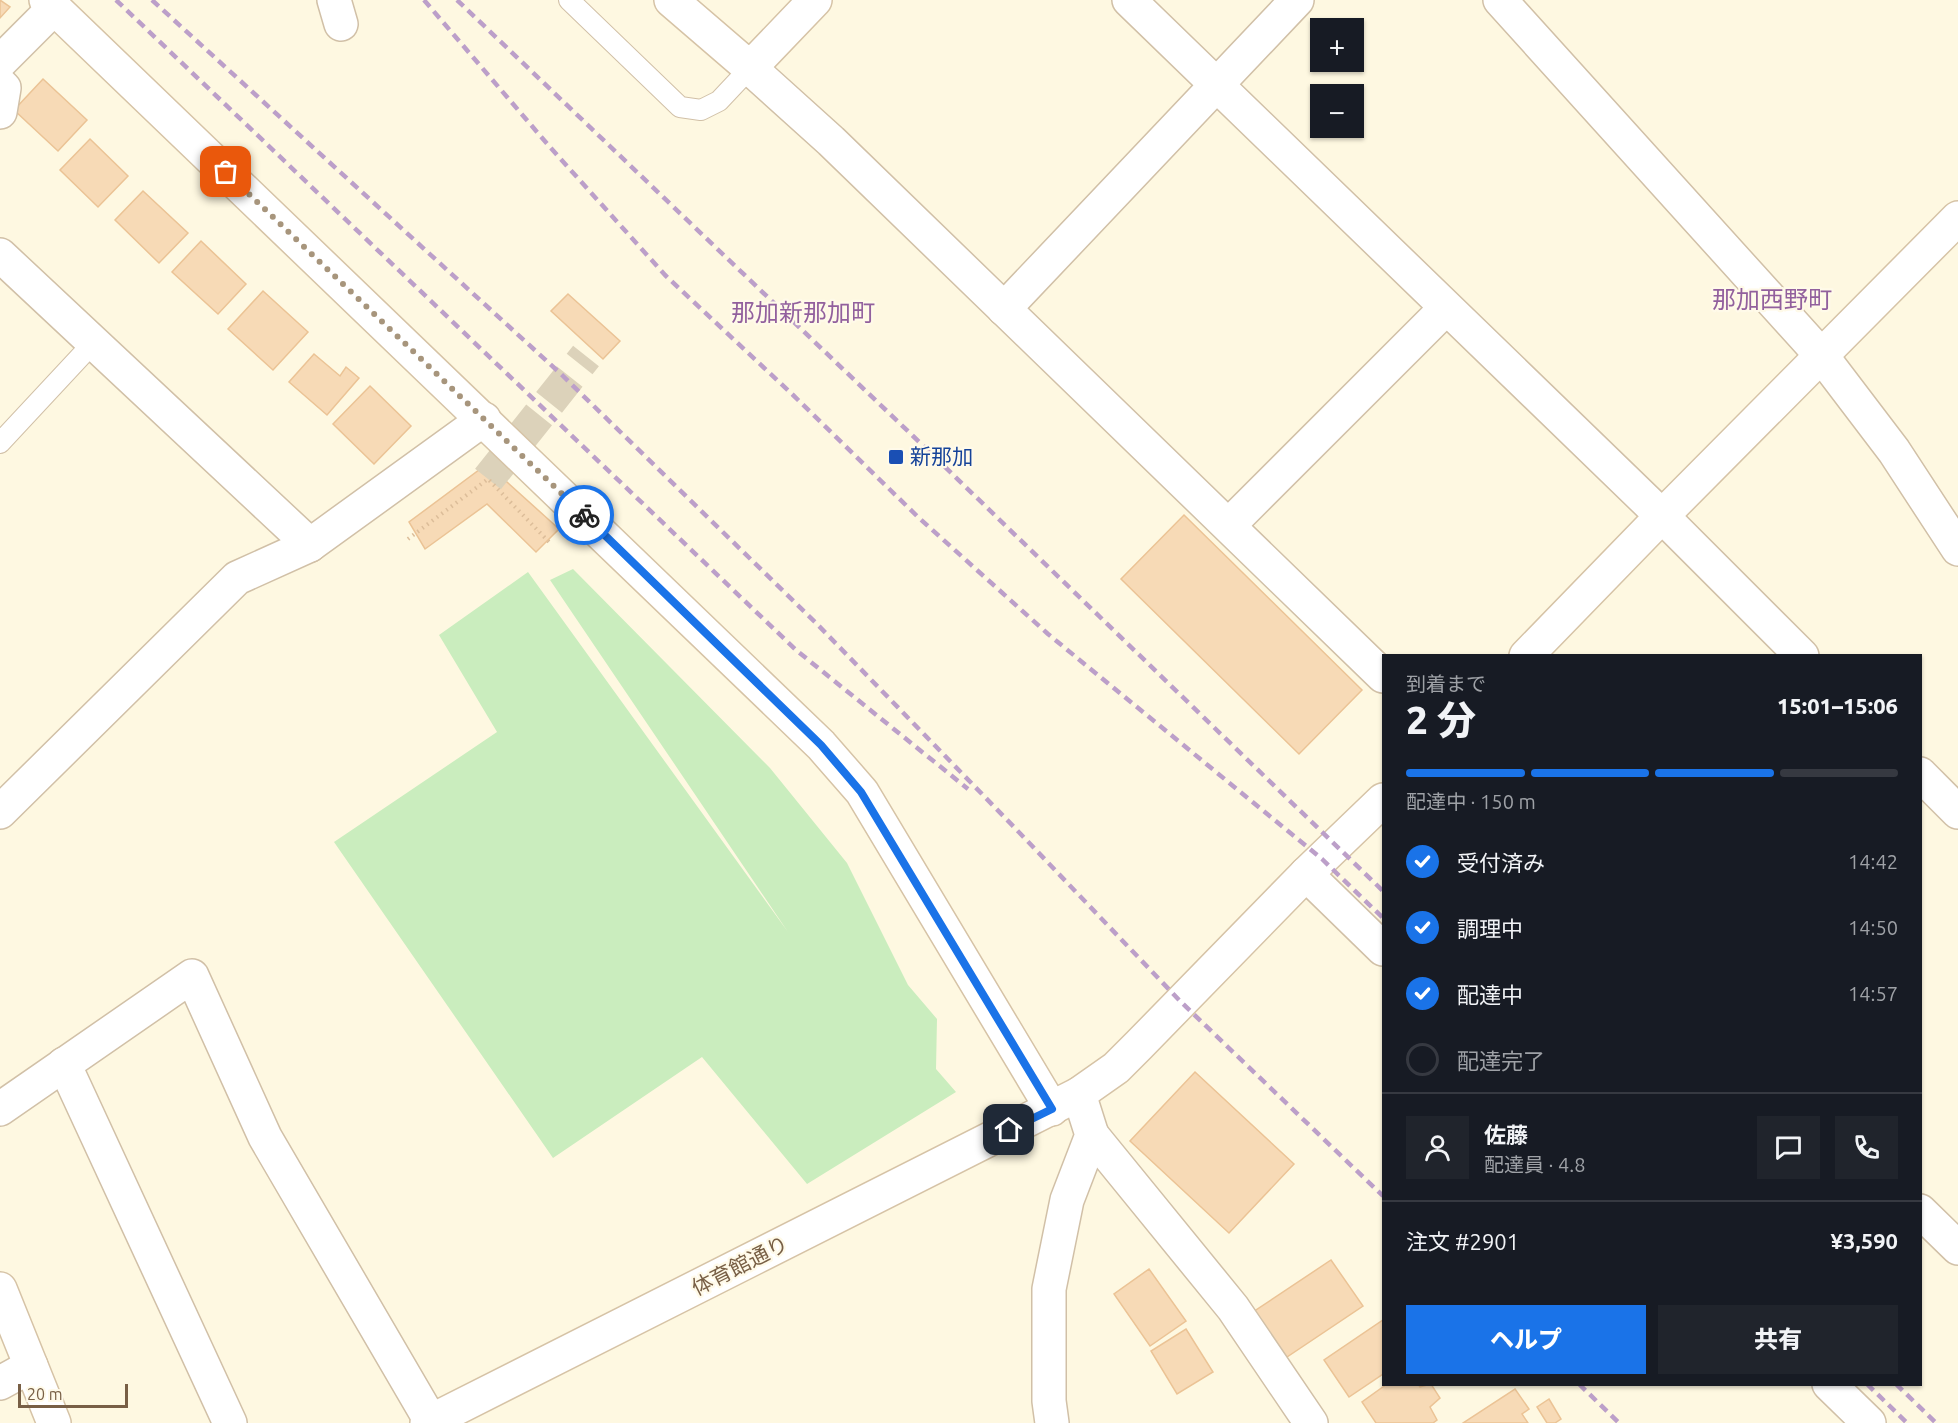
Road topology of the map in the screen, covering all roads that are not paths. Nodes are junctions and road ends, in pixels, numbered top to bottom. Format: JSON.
{"nodes":[{"id":1,"x":569,"y":0,"type":"edge"},
{"id":2,"x":671,"y":0,"type":"edge"},
{"id":3,"x":815,"y":0,"type":"edge"},
{"id":4,"x":1129,"y":0,"type":"edge"},
{"id":5,"x":1297,"y":0,"type":"edge"},
{"id":6,"x":1500,"y":0,"type":"edge"},
{"id":7,"x":50,"y":4,"type":"edge"},
{"id":8,"x":0,"y":62,"type":"edge"},
{"id":9,"x":750,"y":68,"type":"junction"},
{"id":10,"x":0,"y":84,"type":"edge"},
{"id":11,"x":1216,"y":85,"type":"junction"},
{"id":12,"x":0,"y":112,"type":"edge"},
{"id":13,"x":1958,"y":219,"type":"edge"},
{"id":14,"x":0,"y":255,"type":"edge"},
{"id":15,"x":1446,"y":308,"type":"junction"},
{"id":16,"x":1004,"y":309,"type":"junction"},
{"id":17,"x":94,"y":342,"type":"junction"},
{"id":18,"x":1821,"y":355,"type":"junction"},
{"id":19,"x":483,"y":419,"type":"junction"},
{"id":20,"x":0,"y":443,"type":"edge"},
{"id":21,"x":1662,"y":516,"type":"junction"},
{"id":22,"x":1229,"y":525,"type":"junction"},
{"id":23,"x":310,"y":545,"type":"junction"},
{"id":24,"x":1958,"y":549,"type":"edge"},
{"id":25,"x":1528,"y":654,"type":"edge"},
{"id":26,"x":1800,"y":654,"type":"edge"},
{"id":27,"x":1382,"y":675,"type":"edge"},
{"id":28,"x":1922,"y":776,"type":"edge"},
{"id":29,"x":1382,"y":801,"type":"edge"},
{"id":30,"x":1,"y":808,"type":"edge"},
{"id":31,"x":1958,"y":812,"type":"edge"},
{"id":32,"x":1306,"y":874,"type":"junction"},
{"id":33,"x":1382,"y":948,"type":"edge"},
{"id":34,"x":64,"y":1064,"type":"junction"},
{"id":35,"x":1066,"y":1101,"type":"junction"},
{"id":36,"x":0,"y":1109,"type":"edge"},
{"id":37,"x":1092,"y":1135,"type":"junction"},
{"id":38,"x":1922,"y":1212,"type":"edge"},
{"id":39,"x":1958,"y":1248,"type":"edge"},
{"id":40,"x":0,"y":1289,"type":"edge"},
{"id":41,"x":31,"y":1366,"type":"junction"},
{"id":42,"x":0,"y":1383,"type":"edge"},
{"id":43,"x":1831,"y":1386,"type":"edge"},
{"id":44,"x":430,"y":1422,"type":"edge"},
{"id":45,"x":54,"y":1423,"type":"edge"},
{"id":46,"x":230,"y":1423,"type":"edge"},
{"id":47,"x":1052,"y":1423,"type":"edge"},
{"id":48,"x":1311,"y":1423,"type":"edge"},
{"id":49,"x":1869,"y":1423,"type":"edge"}],
"edges":[{"from":1,"to":9,"type":"lane"},
{"from":2,"to":9,"type":"street"},
{"from":3,"to":9,"type":"street"},
{"from":4,"to":11,"type":"street"},
{"from":5,"to":11,"type":"street"},
{"from":6,"to":18,"type":"street"},
{"from":7,"to":8,"type":"street"},
{"from":7,"to":19,"type":"street"},
{"from":9,"to":16,"type":"street"},
{"from":10,"to":12,"type":"street"},
{"from":11,"to":15,"type":"street"},
{"from":11,"to":16,"type":"street"},
{"from":13,"to":18,"type":"street"},
{"from":14,"to":17,"type":"street"},
{"from":15,"to":21,"type":"street"},
{"from":15,"to":22,"type":"street"},
{"from":16,"to":22,"type":"street"},
{"from":17,"to":20,"type":"lane"},
{"from":17,"to":23,"type":"street"},
{"from":18,"to":21,"type":"street"},
{"from":18,"to":24,"type":"street"},
{"from":19,"to":23,"type":"street"},
{"from":19,"to":35,"type":"street"},
{"from":21,"to":25,"type":"street"},
{"from":21,"to":26,"type":"street"},
{"from":22,"to":27,"type":"street"},
{"from":23,"to":30,"type":"street"},
{"from":28,"to":31,"type":"street"},
{"from":29,"to":32,"type":"street","name":"体育館通り"},
{"from":32,"to":33,"type":"street"},
{"from":32,"to":35,"type":"street","name":"体育館通り"},
{"from":34,"to":36,"type":"street"},
{"from":34,"to":44,"type":"street"},
{"from":34,"to":46,"type":"street"},
{"from":35,"to":37,"type":"street"},
{"from":35,"to":44,"type":"street","name":"体育館通り"},
{"from":37,"to":47,"type":"street"},
{"from":37,"to":48,"type":"street"},
{"from":38,"to":39,"type":"street"},
{"from":40,"to":41,"type":"street"},
{"from":41,"to":42,"type":"street"},
{"from":41,"to":45,"type":"street"},
{"from":43,"to":49,"type":"street"}]}
